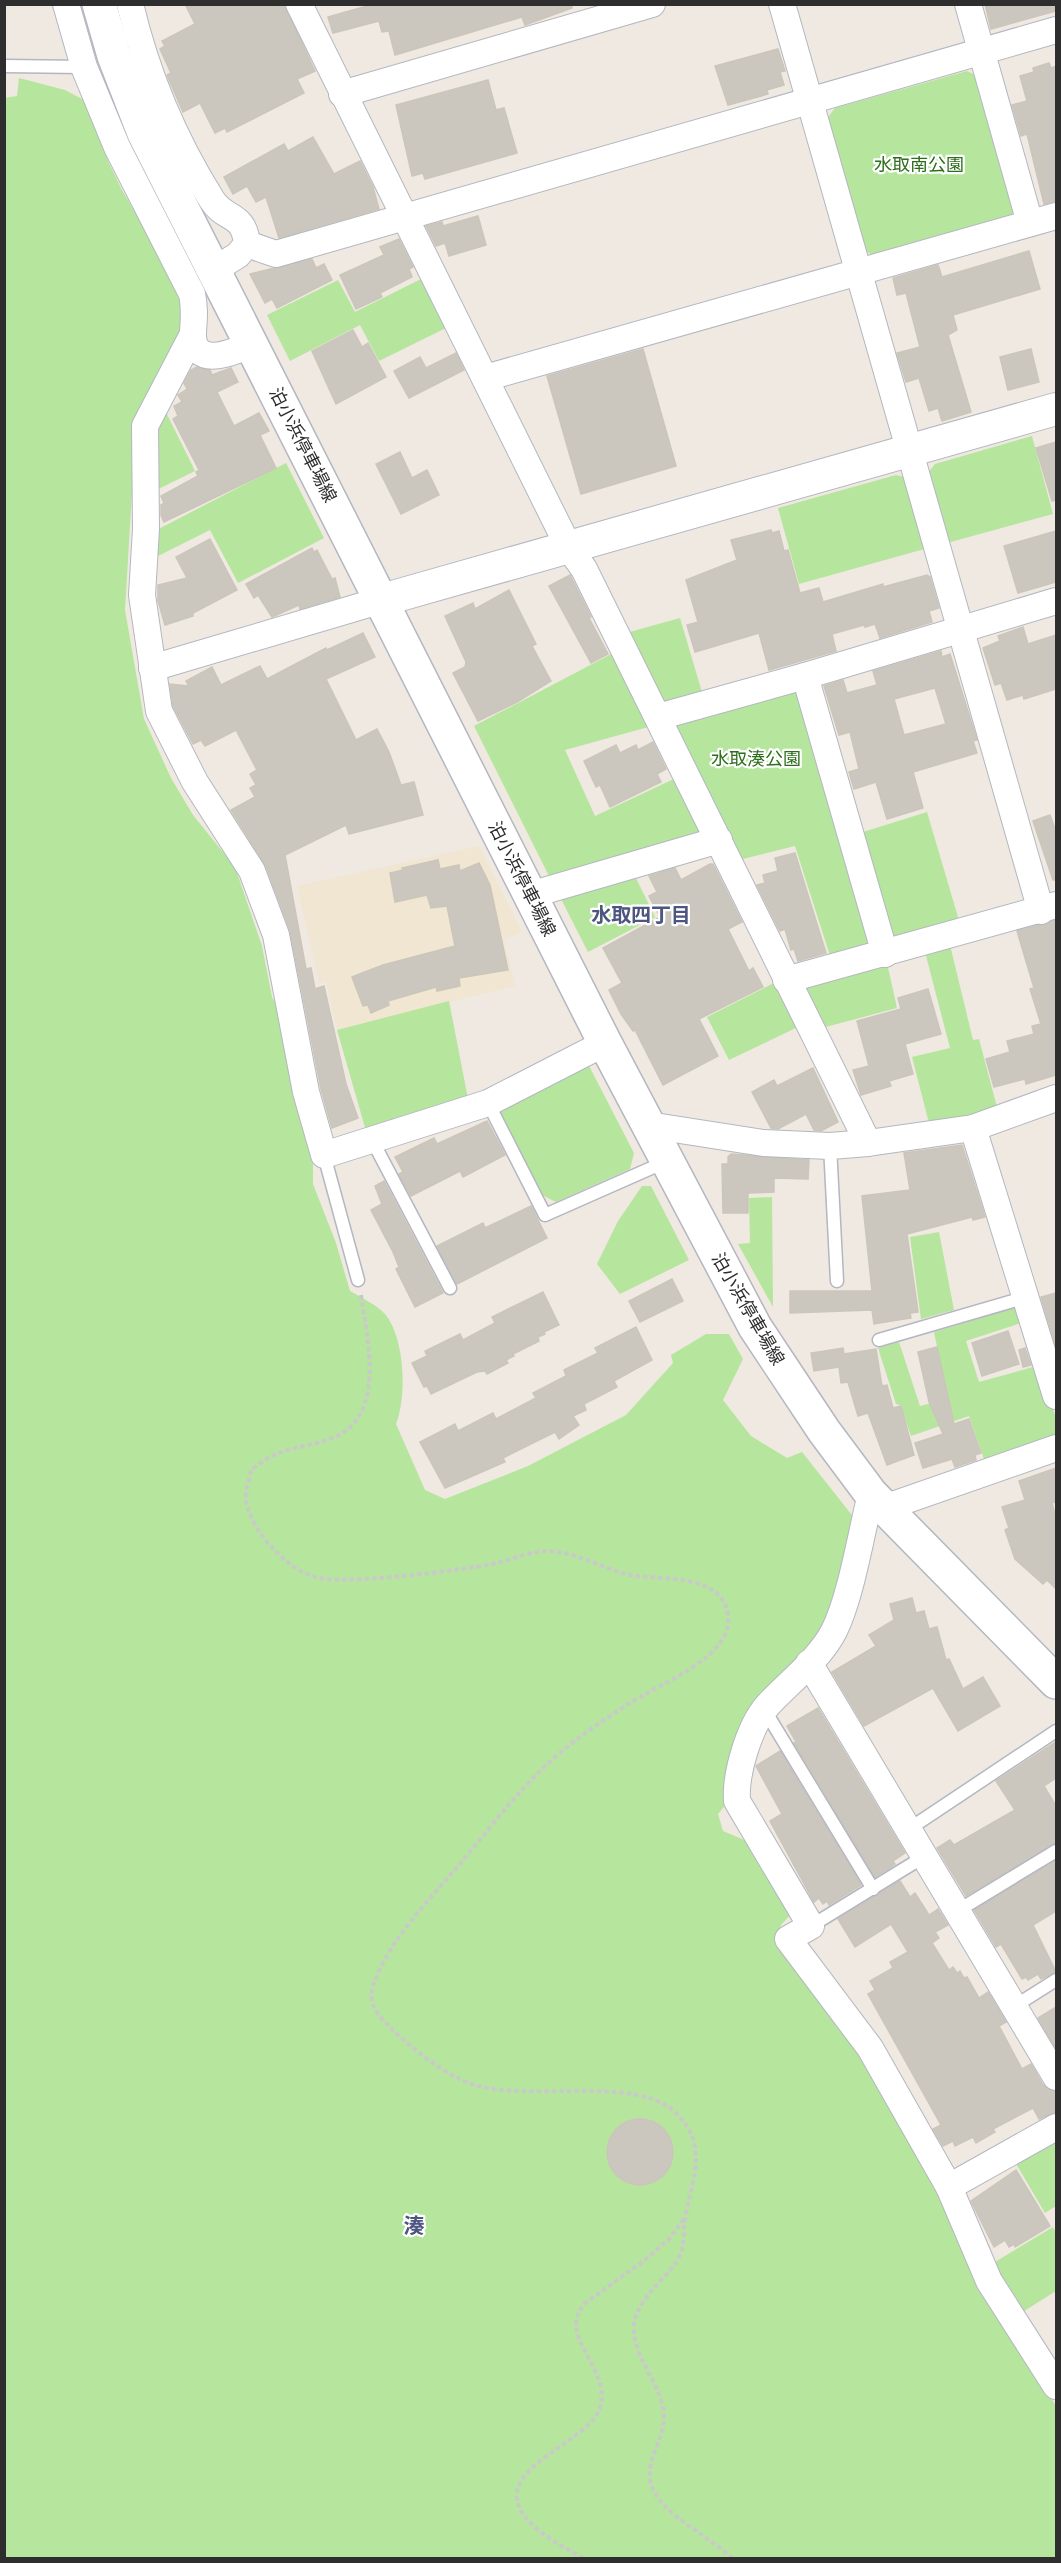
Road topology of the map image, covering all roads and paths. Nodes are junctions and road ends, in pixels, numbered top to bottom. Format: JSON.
{"nodes":[{"id":1,"x":66,"y":4,"type":"edge"},
{"id":2,"x":99,"y":4,"type":"edge"},
{"id":3,"x":130,"y":4,"type":"edge"},
{"id":4,"x":299,"y":4,"type":"edge"},
{"id":5,"x":652,"y":4,"type":"edge"},
{"id":6,"x":782,"y":4,"type":"edge"},
{"id":7,"x":968,"y":4,"type":"edge"},
{"id":8,"x":1056,"y":30,"type":"edge"},
{"id":9,"x":980,"y":51,"type":"junction"},
{"id":10,"x":99,"y":62,"type":"junction"},
{"id":11,"x":4,"y":66,"type":"edge"},
{"id":12,"x":342,"y":94,"type":"junction"},
{"id":13,"x":810,"y":101,"type":"junction"},
{"id":14,"x":1056,"y":216,"type":"edge"},
{"id":15,"x":404,"y":217,"type":"junction"},
{"id":16,"x":1030,"y":223,"type":"junction"},
{"id":17,"x":247,"y":244,"type":"junction"},
{"id":18,"x":214,"y":270,"type":"junction"},
{"id":19,"x":860,"y":271,"type":"junction"},
{"id":20,"x":193,"y":334,"type":"junction"},
{"id":21,"x":252,"y":344,"type":"junction"},
{"id":22,"x":485,"y":378,"type":"junction"},
{"id":23,"x":1056,"y":409,"type":"edge"},
{"id":24,"x":909,"y":452,"type":"junction"},
{"id":25,"x":569,"y":548,"type":"junction"},
{"id":26,"x":382,"y":600,"type":"junction"},
{"id":27,"x":1056,"y":602,"type":"edge"},
{"id":28,"x":960,"y":629,"type":"junction"},
{"id":29,"x":152,"y":668,"type":"junction"},
{"id":30,"x":805,"y":676,"type":"junction"},
{"id":31,"x":658,"y":717,"type":"junction"},
{"id":32,"x":719,"y":840,"type":"junction"},
{"id":33,"x":530,"y":896,"type":"junction"},
{"id":34,"x":1049,"y":908,"type":"edge"},
{"id":35,"x":885,"y":954,"type":"junction"},
{"id":36,"x":786,"y":980,"type":"junction"},
{"id":37,"x":605,"y":1043,"type":"junction"},
{"id":38,"x":1056,"y":1098,"type":"edge"},
{"id":39,"x":488,"y":1103,"type":"junction"},
{"id":40,"x":648,"y":1125,"type":"junction"},
{"id":41,"x":974,"y":1128,"type":"junction"},
{"id":42,"x":372,"y":1140,"type":"junction"},
{"id":43,"x":868,"y":1143,"type":"junction"},
{"id":44,"x":830,"y":1146,"type":"junction"},
{"id":45,"x":324,"y":1155,"type":"junction"},
{"id":46,"x":667,"y":1161,"type":"junction"},
{"id":47,"x":358,"y":1280,"type":"joint"},
{"id":48,"x":837,"y":1281,"type":"dead end"},
{"id":49,"x":450,"y":1288,"type":"dead end"},
{"id":50,"x":1027,"y":1297,"type":"junction"},
{"id":51,"x":879,"y":1340,"type":"dead end"},
{"id":52,"x":1056,"y":1396,"type":"edge"},
{"id":53,"x":1056,"y":1448,"type":"edge"},
{"id":54,"x":878,"y":1501,"type":"junction"},
{"id":55,"x":809,"y":1663,"type":"junction"},
{"id":56,"x":1056,"y":1682,"type":"edge"},
{"id":57,"x":764,"y":1709,"type":"junction"},
{"id":58,"x":1056,"y":1731,"type":"edge"},
{"id":59,"x":909,"y":1829,"type":"junction"},
{"id":60,"x":1056,"y":1851,"type":"edge"},
{"id":61,"x":925,"y":1856,"type":"junction"},
{"id":62,"x":873,"y":1889,"type":"junction"},
{"id":63,"x":959,"y":1910,"type":"junction"},
{"id":64,"x":811,"y":1926,"type":"junction"},
{"id":65,"x":1056,"y":1980,"type":"edge"},
{"id":66,"x":1015,"y":2006,"type":"junction"},
{"id":67,"x":1056,"y":2077,"type":"edge"},
{"id":68,"x":1056,"y":2127,"type":"edge"},
{"id":69,"x":949,"y":2187,"type":"junction"},
{"id":70,"x":684,"y":2219,"type":"junction"},
{"id":71,"x":1056,"y":2386,"type":"edge"},
{"id":72,"x":583,"y":2559,"type":"edge"},
{"id":73,"x":732,"y":2559,"type":"edge"}],
"edges":[{"from":1,"to":10,"type":"street"},
{"from":2,"to":10,"type":"main road","name":"泊小浜停車場線"},
{"from":3,"to":17,"type":"street"},
{"from":4,"to":12,"type":"street"},
{"from":5,"to":12,"type":"street"},
{"from":6,"to":13,"type":"street"},
{"from":7,"to":9,"type":"street"},
{"from":8,"to":9,"type":"street"},
{"from":9,"to":13,"type":"street"},
{"from":9,"to":16,"type":"street"},
{"from":10,"to":11,"type":"lane"},
{"from":10,"to":18,"type":"main road","name":"泊小浜停車場線"},
{"from":10,"to":20,"type":"street"},
{"from":12,"to":15,"type":"street"},
{"from":13,"to":15,"type":"street"},
{"from":13,"to":19,"type":"street"},
{"from":14,"to":16,"type":"street"},
{"from":15,"to":17,"type":"street"},
{"from":15,"to":22,"type":"street"},
{"from":16,"to":19,"type":"street"},
{"from":17,"to":18,"type":"street"},
{"from":18,"to":21,"type":"main road","name":"泊小浜停車場線"},
{"from":19,"to":22,"type":"street"},
{"from":19,"to":24,"type":"street"},
{"from":20,"to":21,"type":"street"},
{"from":20,"to":29,"type":"street"},
{"from":21,"to":26,"type":"main road","name":"泊小浜停車場線"},
{"from":22,"to":25,"type":"street"},
{"from":23,"to":24,"type":"street"},
{"from":24,"to":25,"type":"street"},
{"from":24,"to":28,"type":"street"},
{"from":25,"to":26,"type":"street"},
{"from":25,"to":31,"type":"street"},
{"from":26,"to":29,"type":"street"},
{"from":26,"to":33,"type":"main road","name":"泊小浜停車場線"},
{"from":27,"to":28,"type":"street"},
{"from":28,"to":30,"type":"street"},
{"from":28,"to":34,"type":"street"},
{"from":29,"to":45,"type":"street"},
{"from":30,"to":31,"type":"street"},
{"from":30,"to":35,"type":"street"},
{"from":31,"to":32,"type":"street"},
{"from":32,"to":33,"type":"street"},
{"from":32,"to":36,"type":"street"},
{"from":33,"to":37,"type":"main road","name":"泊小浜停車場線"},
{"from":34,"to":35,"type":"street"},
{"from":35,"to":36,"type":"street"},
{"from":36,"to":43,"type":"street"},
{"from":37,"to":39,"type":"street"},
{"from":37,"to":40,"type":"main road","name":"泊小浜停車場線"},
{"from":38,"to":41,"type":"street"},
{"from":39,"to":42,"type":"street"},
{"from":39,"to":46,"type":"lane"},
{"from":40,"to":44,"type":"street"},
{"from":40,"to":46,"type":"main road","name":"泊小浜停車場線"},
{"from":41,"to":43,"type":"street"},
{"from":41,"to":50,"type":"street"},
{"from":42,"to":45,"type":"street"},
{"from":42,"to":49,"type":"lane"},
{"from":43,"to":44,"type":"street"},
{"from":44,"to":48,"type":"lane"},
{"from":45,"to":47,"type":"lane"},
{"from":46,"to":54,"type":"main road","name":"泊小浜停車場線"},
{"from":47,"to":70,"type":"path"},
{"from":50,"to":51,"type":"lane"},
{"from":50,"to":52,"type":"street"},
{"from":53,"to":54,"type":"street"},
{"from":54,"to":55,"type":"street"},
{"from":54,"to":56,"type":"main road","name":"泊小浜停車場線"},
{"from":55,"to":57,"type":"street"},
{"from":55,"to":59,"type":"street"},
{"from":57,"to":62,"type":"lane"},
{"from":57,"to":64,"type":"street"},
{"from":58,"to":59,"type":"lane"},
{"from":59,"to":61,"type":"street"},
{"from":60,"to":63,"type":"lane"},
{"from":61,"to":62,"type":"lane"},
{"from":61,"to":63,"type":"street"},
{"from":62,"to":64,"type":"lane"},
{"from":63,"to":66,"type":"street"},
{"from":64,"to":69,"type":"street"},
{"from":65,"to":66,"type":"lane"},
{"from":66,"to":67,"type":"street"},
{"from":68,"to":69,"type":"street"},
{"from":69,"to":71,"type":"street"},
{"from":70,"to":72,"type":"path"},
{"from":70,"to":73,"type":"path"}]}
